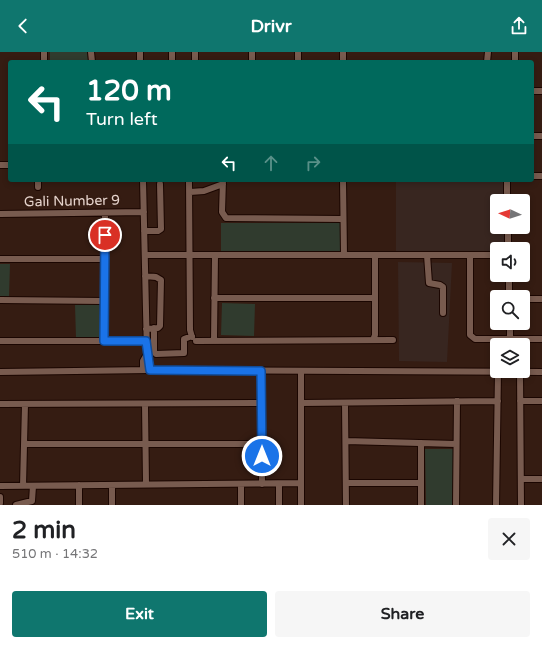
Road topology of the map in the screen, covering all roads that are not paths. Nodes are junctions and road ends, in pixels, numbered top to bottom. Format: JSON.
{"nodes":[{"id":1,"x":38,"y":182,"type":"edge"},
{"id":2,"x":143,"y":182,"type":"edge"},
{"id":3,"x":189,"y":182,"type":"edge"},
{"id":4,"x":223,"y":182,"type":"edge"},
{"id":5,"x":343,"y":182,"type":"edge"},
{"id":6,"x":507,"y":182,"type":"edge"},
{"id":7,"x":160,"y":184,"type":"dead end"},
{"id":8,"x":38,"y":187,"type":"dead end"},
{"id":9,"x":190,"y":192,"type":"junction"},
{"id":10,"x":507,"y":194,"type":"edge"},
{"id":11,"x":144,"y":212,"type":"junction"},
{"id":12,"x":105,"y":213,"type":"junction"},
{"id":13,"x":0,"y":214,"type":"edge"},
{"id":14,"x":343,"y":218,"type":"junction"},
{"id":15,"x":144,"y":231,"type":"junction"},
{"id":16,"x":145,"y":255,"type":"junction"},
{"id":17,"x":191,"y":255,"type":"junction"},
{"id":18,"x":215,"y":255,"type":"junction"},
{"id":19,"x":344,"y":255,"type":"junction"},
{"id":20,"x":375,"y":255,"type":"junction"},
{"id":21,"x":428,"y":255,"type":"junction"},
{"id":22,"x":470,"y":255,"type":"junction"},
{"id":23,"x":490,"y":255,"type":"edge"},
{"id":24,"x":105,"y":259,"type":"junction"},
{"id":25,"x":0,"y":260,"type":"edge"},
{"id":26,"x":145,"y":276,"type":"junction"},
{"id":27,"x":214,"y":298,"type":"junction"},
{"id":28,"x":374,"y":298,"type":"junction"},
{"id":29,"x":530,"y":299,"type":"edge"},
{"id":30,"x":542,"y":299,"type":"edge"},
{"id":31,"x":0,"y":300,"type":"edge"},
{"id":32,"x":104,"y":301,"type":"junction"},
{"id":33,"x":443,"y":313,"type":"dead end"},
{"id":34,"x":154,"y":328,"type":"junction"},
{"id":35,"x":146,"y":329,"type":"junction"},
{"id":36,"x":193,"y":338,"type":"junction"},
{"id":37,"x":490,"y":339,"type":"edge"},
{"id":38,"x":530,"y":339,"type":"edge"},
{"id":39,"x":542,"y":339,"type":"edge"},
{"id":40,"x":373,"y":340,"type":"junction"},
{"id":41,"x":393,"y":340,"type":"dead end"},
{"id":42,"x":0,"y":341,"type":"edge"},
{"id":43,"x":104,"y":341,"type":"junction"},
{"id":44,"x":146,"y":341,"type":"junction"},
{"id":45,"x":214,"y":341,"type":"junction"},
{"id":46,"x":147,"y":354,"type":"junction"},
{"id":47,"x":143,"y":370,"type":"junction"},
{"id":48,"x":150,"y":370,"type":"junction"},
{"id":49,"x":261,"y":371,"type":"junction"},
{"id":50,"x":0,"y":372,"type":"edge"},
{"id":51,"x":301,"y":372,"type":"junction"},
{"id":52,"x":490,"y":372,"type":"edge"},
{"id":53,"x":530,"y":372,"type":"edge"},
{"id":54,"x":542,"y":372,"type":"edge"},
{"id":55,"x":498,"y":378,"type":"edge"},
{"id":56,"x":520,"y":378,"type":"edge"},
{"id":57,"x":457,"y":401,"type":"junction"},
{"id":58,"x":498,"y":401,"type":"junction"},
{"id":59,"x":520,"y":401,"type":"junction"},
{"id":60,"x":542,"y":401,"type":"edge"},
{"id":61,"x":261,"y":403,"type":"junction"},
{"id":62,"x":301,"y":403,"type":"junction"},
{"id":63,"x":345,"y":403,"type":"junction"},
{"id":64,"x":0,"y":404,"type":"edge"},
{"id":65,"x":25,"y":404,"type":"junction"},
{"id":66,"x":145,"y":404,"type":"junction"},
{"id":67,"x":346,"y":441,"type":"junction"},
{"id":68,"x":421,"y":443,"type":"junction"},
{"id":69,"x":25,"y":444,"type":"junction"},
{"id":70,"x":146,"y":444,"type":"junction"},
{"id":71,"x":262,"y":444,"type":"junction"},
{"id":72,"x":456,"y":444,"type":"junction"},
{"id":73,"x":521,"y":479,"type":"junction"},
{"id":74,"x":542,"y":479,"type":"edge"},
{"id":75,"x":301,"y":483,"type":"junction"},
{"id":76,"x":346,"y":483,"type":"junction"},
{"id":77,"x":146,"y":484,"type":"junction"},
{"id":78,"x":262,"y":484,"type":"junction"},
{"id":79,"x":279,"y":484,"type":"junction"},
{"id":80,"x":421,"y":484,"type":"junction"},
{"id":81,"x":79,"y":485,"type":"junction"},
{"id":82,"x":112,"y":485,"type":"junction"},
{"id":83,"x":241,"y":485,"type":"junction"},
{"id":84,"x":0,"y":486,"type":"edge"},
{"id":85,"x":23,"y":486,"type":"junction"},
{"id":86,"x":33,"y":486,"type":"junction"},
{"id":87,"x":0,"y":497,"type":"edge"},
{"id":88,"x":0,"y":504,"type":"edge"},
{"id":89,"x":16,"y":505,"type":"edge"},
{"id":90,"x":79,"y":505,"type":"edge"},
{"id":91,"x":112,"y":505,"type":"edge"},
{"id":92,"x":241,"y":505,"type":"edge"},
{"id":93,"x":279,"y":505,"type":"edge"},
{"id":94,"x":301,"y":505,"type":"edge"},
{"id":95,"x":346,"y":505,"type":"edge"},
{"id":96,"x":421,"y":505,"type":"edge"},
{"id":97,"x":456,"y":505,"type":"edge"},
{"id":98,"x":496,"y":505,"type":"edge"},
{"id":99,"x":521,"y":505,"type":"edge"}],
"edges":[{"from":1,"to":8,"type":"street"},
{"from":2,"to":11,"type":"street"},
{"from":3,"to":9,"type":"street"},
{"from":4,"to":9,"type":"street"},
{"from":4,"to":14,"type":"street"},
{"from":5,"to":14,"type":"street"},
{"from":6,"to":10,"type":"street"},
{"from":7,"to":15,"type":"street"},
{"from":9,"to":17,"type":"street"},
{"from":11,"to":12,"type":"street","name":"Gali Number 9"},
{"from":11,"to":15,"type":"street"},
{"from":12,"to":13,"type":"street","name":"Gali Number 9"},
{"from":12,"to":24,"type":"street"},
{"from":14,"to":19,"type":"street"},
{"from":15,"to":16,"type":"street"},
{"from":16,"to":17,"type":"street"},
{"from":16,"to":26,"type":"street"},
{"from":17,"to":18,"type":"street"},
{"from":17,"to":36,"type":"street"},
{"from":18,"to":19,"type":"street"},
{"from":18,"to":27,"type":"street"},
{"from":19,"to":20,"type":"street"},
{"from":20,"to":21,"type":"street"},
{"from":20,"to":28,"type":"street"},
{"from":21,"to":22,"type":"street"},
{"from":21,"to":33,"type":"street"},
{"from":22,"to":23,"type":"street"},
{"from":22,"to":37,"type":"street"},
{"from":24,"to":25,"type":"street"},
{"from":24,"to":32,"type":"street"},
{"from":26,"to":34,"type":"street"},
{"from":26,"to":35,"type":"street"},
{"from":27,"to":28,"type":"street"},
{"from":27,"to":45,"type":"street"},
{"from":28,"to":40,"type":"street"},
{"from":29,"to":30,"type":"street"},
{"from":31,"to":32,"type":"street"},
{"from":32,"to":43,"type":"street"},
{"from":34,"to":35,"type":"street"},
{"from":34,"to":36,"type":"street"},
{"from":35,"to":44,"type":"street"},
{"from":36,"to":45,"type":"street"},
{"from":38,"to":39,"type":"street"},
{"from":40,"to":41,"type":"street"},
{"from":40,"to":45,"type":"street"},
{"from":42,"to":43,"type":"street"},
{"from":43,"to":44,"type":"street"},
{"from":44,"to":46,"type":"street"},
{"from":46,"to":47,"type":"street"},
{"from":46,"to":48,"type":"street"},
{"from":47,"to":48,"type":"street"},
{"from":47,"to":50,"type":"street"},
{"from":48,"to":49,"type":"street"},
{"from":49,"to":51,"type":"street"},
{"from":49,"to":61,"type":"street"},
{"from":51,"to":52,"type":"street"},
{"from":51,"to":62,"type":"street"},
{"from":53,"to":54,"type":"street"},
{"from":55,"to":58,"type":"street"},
{"from":56,"to":59,"type":"street"},
{"from":57,"to":58,"type":"street"},
{"from":57,"to":63,"type":"street"},
{"from":57,"to":72,"type":"street"},
{"from":58,"to":98,"type":"street"},
{"from":59,"to":60,"type":"street"},
{"from":59,"to":73,"type":"street"},
{"from":61,"to":66,"type":"street"},
{"from":61,"to":71,"type":"street"},
{"from":62,"to":63,"type":"street"},
{"from":62,"to":75,"type":"street"},
{"from":63,"to":67,"type":"street"},
{"from":64,"to":65,"type":"street"},
{"from":65,"to":66,"type":"street"},
{"from":65,"to":69,"type":"street"},
{"from":66,"to":70,"type":"street"},
{"from":67,"to":68,"type":"street"},
{"from":67,"to":76,"type":"street"},
{"from":68,"to":72,"type":"street"},
{"from":68,"to":80,"type":"street"},
{"from":69,"to":70,"type":"street"},
{"from":69,"to":85,"type":"street"},
{"from":70,"to":71,"type":"street"},
{"from":70,"to":77,"type":"street"},
{"from":71,"to":78,"type":"street"},
{"from":72,"to":97,"type":"street"},
{"from":73,"to":74,"type":"street"},
{"from":73,"to":99,"type":"street"},
{"from":75,"to":79,"type":"street"},
{"from":75,"to":94,"type":"street"},
{"from":76,"to":80,"type":"street"},
{"from":76,"to":95,"type":"street"},
{"from":77,"to":82,"type":"street"},
{"from":77,"to":83,"type":"street"},
{"from":78,"to":79,"type":"street"},
{"from":78,"to":83,"type":"street"},
{"from":79,"to":93,"type":"street"},
{"from":80,"to":96,"type":"street"},
{"from":81,"to":82,"type":"street"},
{"from":81,"to":86,"type":"street"},
{"from":81,"to":90,"type":"street"},
{"from":82,"to":91,"type":"street"},
{"from":83,"to":92,"type":"street"},
{"from":84,"to":85,"type":"street"},
{"from":85,"to":86,"type":"street"},
{"from":86,"to":89,"type":"street"},
{"from":87,"to":88,"type":"street"}]}
